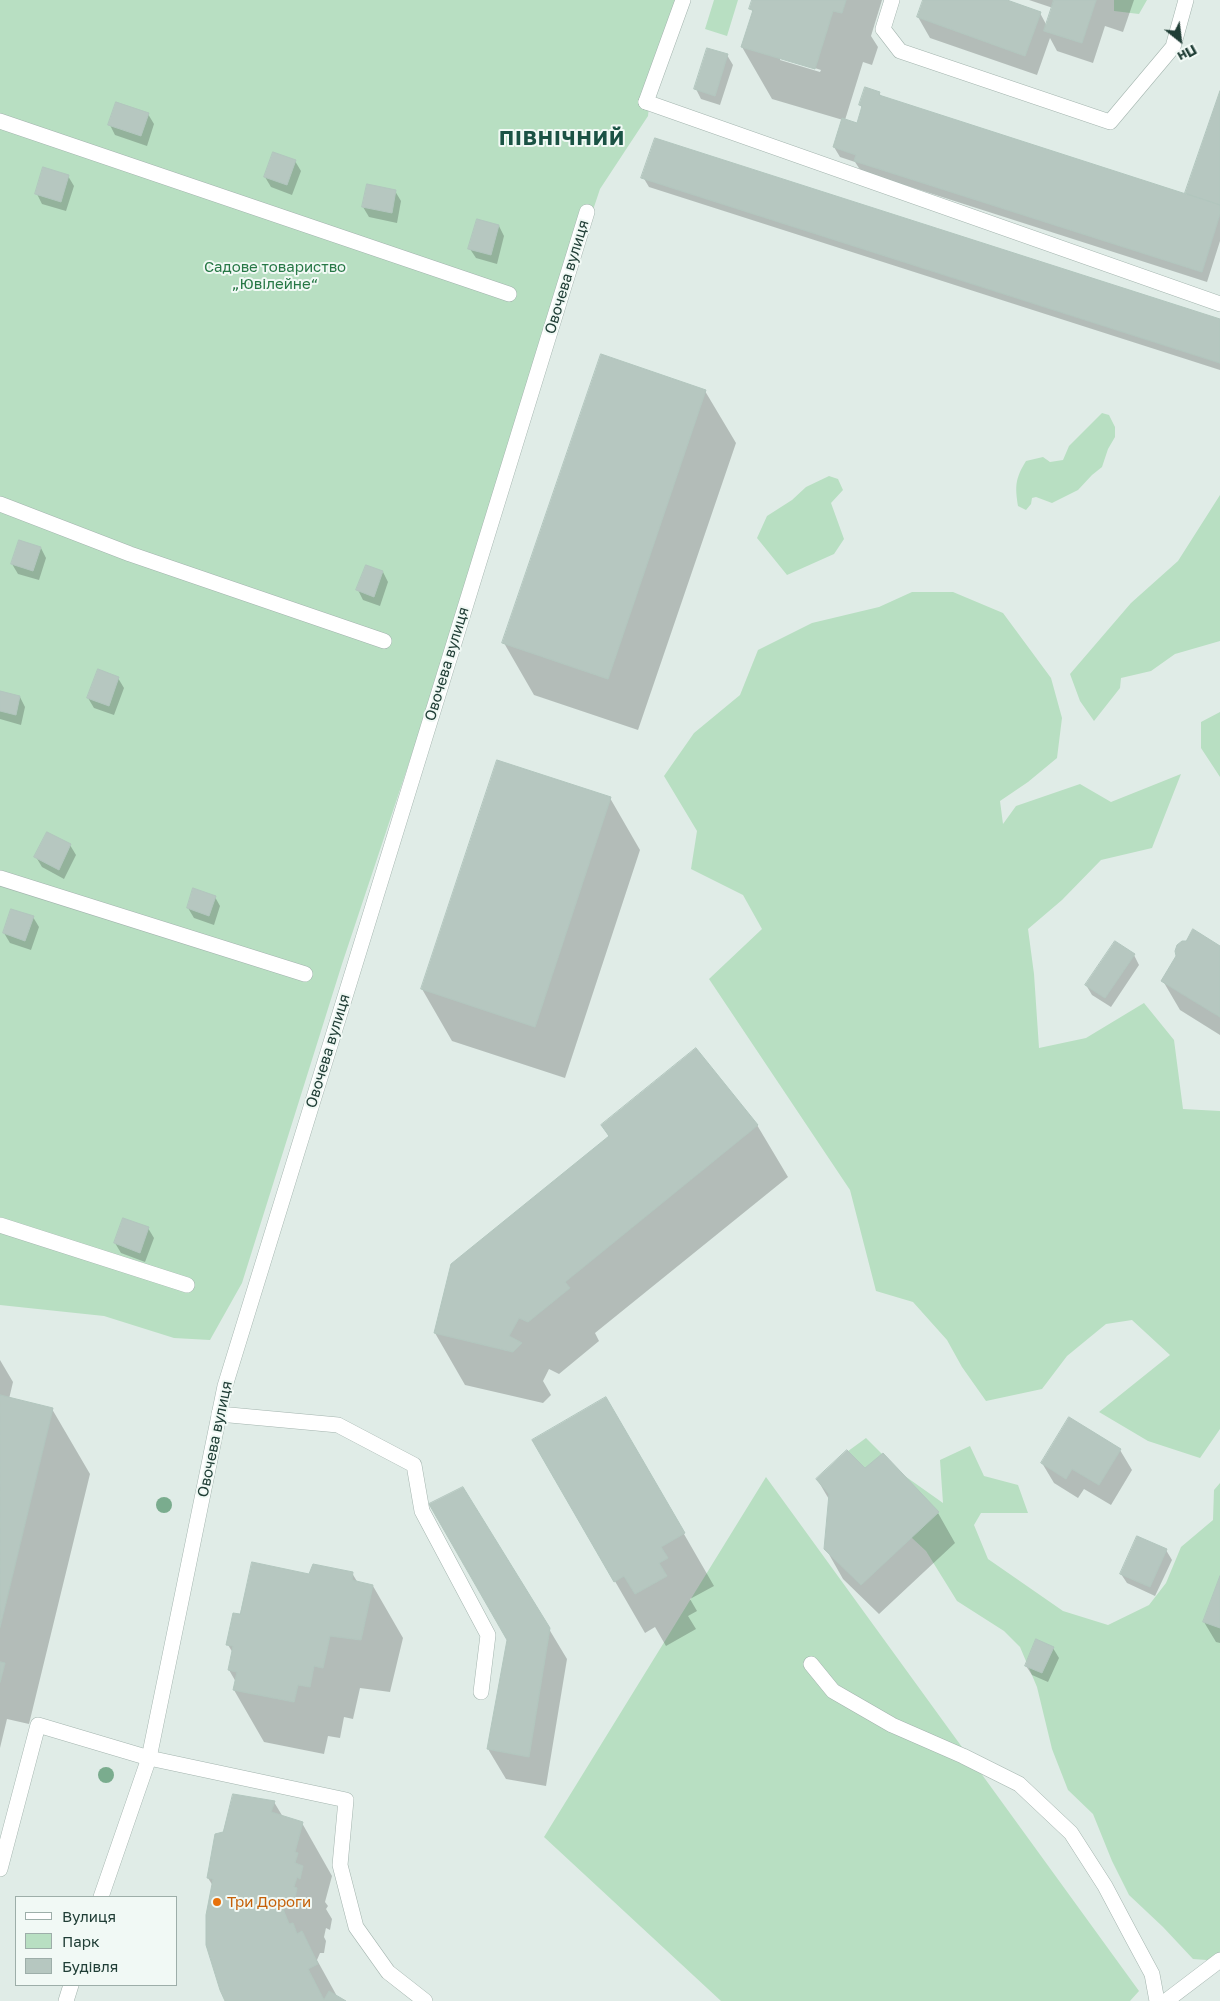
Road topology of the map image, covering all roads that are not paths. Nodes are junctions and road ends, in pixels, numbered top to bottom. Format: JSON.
{"nodes":[{"id":1,"x":683,"y":0,"type":"edge"},
{"id":2,"x":892,"y":0,"type":"edge"},
{"id":3,"x":1186,"y":0,"type":"edge"},
{"id":4,"x":0,"y":121,"type":"edge"},
{"id":5,"x":587,"y":212,"type":"dead end"},
{"id":6,"x":509,"y":294,"type":"dead end"},
{"id":7,"x":1220,"y":304,"type":"edge"},
{"id":8,"x":0,"y":504,"type":"edge"},
{"id":9,"x":384,"y":641,"type":"dead end"},
{"id":10,"x":0,"y":878,"type":"edge"},
{"id":11,"x":304,"y":974,"type":"dead end"},
{"id":12,"x":0,"y":1225,"type":"edge"},
{"id":13,"x":187,"y":1285,"type":"dead end"},
{"id":14,"x":219,"y":1414,"type":"junction"},
{"id":15,"x":811,"y":1664,"type":"dead end"},
{"id":16,"x":481,"y":1692,"type":"dead end"},
{"id":17,"x":149,"y":1758,"type":"junction"},
{"id":18,"x":0,"y":1869,"type":"edge"},
{"id":19,"x":101,"y":1896,"type":"edge"},
{"id":20,"x":1220,"y":1960,"type":"edge"},
{"id":21,"x":71,"y":1986,"type":"edge"},
{"id":22,"x":66,"y":2001,"type":"edge"},
{"id":23,"x":425,"y":2001,"type":"edge"},
{"id":24,"x":1157,"y":2001,"type":"edge"},
{"id":25,"x":1166,"y":2001,"type":"edge"}],
"edges":[{"from":1,"to":7,"type":"street"},
{"from":2,"to":3,"type":"street"},
{"from":4,"to":6,"type":"street"},
{"from":5,"to":14,"type":"street","name":"Овочева вулиця"},
{"from":8,"to":9,"type":"street"},
{"from":10,"to":11,"type":"street"},
{"from":12,"to":13,"type":"street"},
{"from":14,"to":16,"type":"street"},
{"from":14,"to":17,"type":"street","name":"Овочева вулиця"},
{"from":15,"to":24,"type":"street"},
{"from":17,"to":18,"type":"street"},
{"from":17,"to":19,"type":"street","name":"Овочева вулиця"},
{"from":17,"to":23,"type":"street"},
{"from":20,"to":25,"type":"street"},
{"from":21,"to":22,"type":"street"}]}
